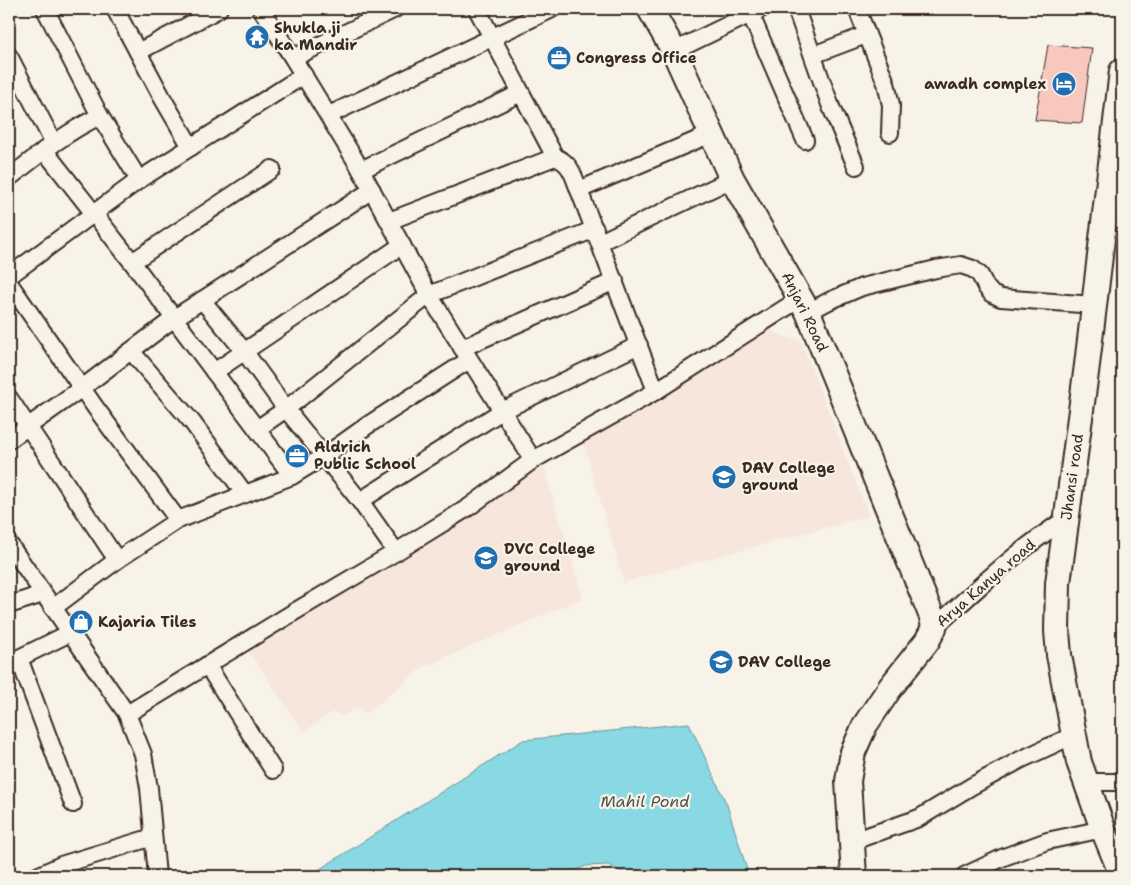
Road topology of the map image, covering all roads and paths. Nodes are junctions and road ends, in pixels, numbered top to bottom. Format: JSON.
{"nodes":[{"id":1,"x":45,"y":9,"type":"edge"},
{"id":2,"x":115,"y":9,"type":"edge"},
{"id":3,"x":219,"y":9,"type":"edge"},
{"id":4,"x":261,"y":9,"type":"edge"},
{"id":5,"x":395,"y":9,"type":"edge"},
{"id":6,"x":477,"y":9,"type":"edge"},
{"id":7,"x":552,"y":9,"type":"edge"},
{"id":8,"x":650,"y":9,"type":"edge"},
{"id":9,"x":796,"y":9,"type":"edge"},
{"id":10,"x":857,"y":9,"type":"edge"},
{"id":11,"x":755,"y":11,"type":"edge"},
{"id":12,"x":866,"y":35,"type":"junction"},
{"id":13,"x":492,"y":38,"type":"junction"},
{"id":14,"x":138,"y":52,"type":"junction"},
{"id":15,"x":674,"y":52,"type":"junction"},
{"id":16,"x":813,"y":54,"type":"junction"},
{"id":17,"x":9,"y":56,"type":"edge"},
{"id":18,"x":293,"y":58,"type":"junction"},
{"id":19,"x":1122,"y":71,"type":"edge"},
{"id":20,"x":304,"y":75,"type":"junction"},
{"id":21,"x":521,"y":93,"type":"junction"},
{"id":22,"x":328,"y":115,"type":"junction"},
{"id":23,"x":100,"y":116,"type":"junction"},
{"id":24,"x":890,"y":133,"type":"dead end"},
{"id":25,"x":711,"y":134,"type":"junction"},
{"id":26,"x":805,"y":140,"type":"dead end"},
{"id":27,"x":49,"y":146,"type":"junction"},
{"id":28,"x":191,"y":147,"type":"junction"},
{"id":29,"x":555,"y":157,"type":"junction"},
{"id":30,"x":856,"y":166,"type":"dead end"},
{"id":31,"x":272,"y":169,"type":"dead end"},
{"id":32,"x":361,"y":170,"type":"junction"},
{"id":33,"x":9,"y":178,"type":"edge"},
{"id":34,"x":732,"y":179,"type":"junction"},
{"id":35,"x":139,"y":180,"type":"junction"},
{"id":36,"x":372,"y":190,"type":"junction"},
{"id":37,"x":579,"y":190,"type":"junction"},
{"id":38,"x":93,"y":214,"type":"junction"},
{"id":39,"x":389,"y":221,"type":"junction"},
{"id":40,"x":597,"y":236,"type":"junction"},
{"id":41,"x":402,"y":246,"type":"junction"},
{"id":42,"x":132,"y":262,"type":"junction"},
{"id":43,"x":9,"y":276,"type":"edge"},
{"id":44,"x":615,"y":281,"type":"junction"},
{"id":45,"x":9,"y":283,"type":"edge"},
{"id":46,"x":429,"y":295,"type":"junction"},
{"id":47,"x":202,"y":300,"type":"junction"},
{"id":48,"x":804,"y":305,"type":"junction"},
{"id":49,"x":1094,"y":305,"type":"junction"},
{"id":50,"x":173,"y":319,"type":"junction"},
{"id":51,"x":639,"y":345,"type":"junction"},
{"id":52,"x":131,"y":351,"type":"junction"},
{"id":53,"x":244,"y":352,"type":"junction"},
{"id":54,"x":466,"y":354,"type":"junction"},
{"id":55,"x":214,"y":372,"type":"junction"},
{"id":56,"x":82,"y":388,"type":"junction"},
{"id":57,"x":656,"y":391,"type":"junction"},
{"id":58,"x":9,"y":398,"type":"edge"},
{"id":59,"x":286,"y":409,"type":"junction"},
{"id":60,"x":502,"y":411,"type":"junction"},
{"id":61,"x":28,"y":427,"type":"junction"},
{"id":62,"x":257,"y":429,"type":"junction"},
{"id":63,"x":9,"y":440,"type":"edge"},
{"id":64,"x":323,"y":457,"type":"junction"},
{"id":65,"x":533,"y":460,"type":"junction"},
{"id":66,"x":292,"y":476,"type":"junction"},
{"id":67,"x":245,"y":494,"type":"junction"},
{"id":68,"x":360,"y":501,"type":"junction"},
{"id":69,"x":1066,"y":519,"type":"junction"},
{"id":70,"x":178,"y":520,"type":"junction"},
{"id":71,"x":9,"y":544,"type":"edge"},
{"id":72,"x":396,"y":552,"type":"junction"},
{"id":73,"x":117,"y":560,"type":"junction"},
{"id":74,"x":43,"y":594,"type":"junction"},
{"id":75,"x":9,"y":606,"type":"edge"},
{"id":76,"x":52,"y":608,"type":"junction"},
{"id":77,"x":934,"y":628,"type":"junction"},
{"id":78,"x":70,"y":632,"type":"junction"},
{"id":79,"x":14,"y":661,"type":"edge"},
{"id":80,"x":207,"y":665,"type":"junction"},
{"id":81,"x":127,"y":714,"type":"junction"},
{"id":82,"x":1074,"y":736,"type":"junction"},
{"id":83,"x":273,"y":770,"type":"dead end"},
{"id":84,"x":1086,"y":782,"type":"junction"},
{"id":85,"x":1122,"y":782,"type":"edge"},
{"id":86,"x":73,"y":804,"type":"dead end"},
{"id":87,"x":1103,"y":829,"type":"junction"},
{"id":88,"x":153,"y":837,"type":"junction"},
{"id":89,"x":853,"y":841,"type":"junction"},
{"id":90,"x":968,"y":875,"type":"edge"},
{"id":91,"x":1122,"y":875,"type":"edge"},
{"id":92,"x":37,"y":876,"type":"edge"},
{"id":93,"x":157,"y":876,"type":"edge"},
{"id":94,"x":854,"y":876,"type":"edge"}],
"edges":[{"from":1,"to":23,"type":"street"},
{"from":2,"to":14,"type":"street"},
{"from":3,"to":14,"type":"street"},
{"from":4,"to":18,"type":"street"},
{"from":5,"to":18,"type":"street"},
{"from":6,"to":13,"type":"street"},
{"from":7,"to":13,"type":"street"},
{"from":8,"to":15,"type":"street","name":"Anjari Road"},
{"from":9,"to":16,"type":"street"},
{"from":10,"to":12,"type":"street"},
{"from":11,"to":15,"type":"street"},
{"from":11,"to":26,"type":"street"},
{"from":12,"to":16,"type":"street"},
{"from":12,"to":24,"type":"street"},
{"from":13,"to":21,"type":"street"},
{"from":13,"to":22,"type":"street"},
{"from":14,"to":28,"type":"street"},
{"from":15,"to":25,"type":"street","name":"Anjari Road"},
{"from":16,"to":30,"type":"street"},
{"from":17,"to":27,"type":"street"},
{"from":18,"to":20,"type":"street"},
{"from":19,"to":49,"type":"street","name":"Jhansi road"},
{"from":20,"to":22,"type":"street"},
{"from":20,"to":28,"type":"street"},
{"from":21,"to":29,"type":"street"},
{"from":21,"to":32,"type":"street"},
{"from":22,"to":32,"type":"street"},
{"from":23,"to":27,"type":"street"},
{"from":23,"to":35,"type":"street"},
{"from":25,"to":34,"type":"street","name":"Anjari Road"},
{"from":25,"to":37,"type":"street"},
{"from":27,"to":33,"type":"street"},
{"from":27,"to":38,"type":"street"},
{"from":28,"to":35,"type":"street"},
{"from":29,"to":37,"type":"street"},
{"from":29,"to":39,"type":"street"},
{"from":31,"to":42,"type":"street"},
{"from":32,"to":36,"type":"street"},
{"from":34,"to":40,"type":"street"},
{"from":34,"to":48,"type":"street","name":"Anjari Road"},
{"from":35,"to":38,"type":"street"},
{"from":36,"to":39,"type":"street"},
{"from":36,"to":47,"type":"street"},
{"from":37,"to":40,"type":"street"},
{"from":38,"to":42,"type":"street"},
{"from":38,"to":43,"type":"street"},
{"from":39,"to":41,"type":"street"},
{"from":40,"to":44,"type":"street"},
{"from":40,"to":46,"type":"street"},
{"from":41,"to":46,"type":"street"},
{"from":41,"to":53,"type":"street"},
{"from":42,"to":50,"type":"street"},
{"from":44,"to":51,"type":"street"},
{"from":44,"to":54,"type":"street"},
{"from":45,"to":56,"type":"street"},
{"from":46,"to":54,"type":"street"},
{"from":46,"to":59,"type":"street"},
{"from":47,"to":50,"type":"street"},
{"from":47,"to":53,"type":"street"},
{"from":48,"to":49,"type":"street"},
{"from":48,"to":57,"type":"street"},
{"from":48,"to":77,"type":"street","name":"Anjari Road"},
{"from":49,"to":69,"type":"street","name":"Jhansi road"},
{"from":50,"to":52,"type":"street"},
{"from":50,"to":55,"type":"street"},
{"from":51,"to":57,"type":"street"},
{"from":51,"to":60,"type":"street"},
{"from":52,"to":56,"type":"street"},
{"from":52,"to":67,"type":"street"},
{"from":53,"to":55,"type":"street"},
{"from":53,"to":59,"type":"street"},
{"from":54,"to":60,"type":"street"},
{"from":54,"to":64,"type":"street"},
{"from":55,"to":62,"type":"street"},
{"from":56,"to":61,"type":"street"},
{"from":56,"to":70,"type":"street"},
{"from":57,"to":65,"type":"street"},
{"from":58,"to":61,"type":"street"},
{"from":59,"to":62,"type":"street"},
{"from":59,"to":64,"type":"street"},
{"from":60,"to":65,"type":"street"},
{"from":60,"to":68,"type":"street"},
{"from":61,"to":63,"type":"street"},
{"from":61,"to":73,"type":"street"},
{"from":62,"to":66,"type":"street"},
{"from":64,"to":66,"type":"street"},
{"from":64,"to":68,"type":"street"},
{"from":65,"to":72,"type":"street"},
{"from":66,"to":67,"type":"street"},
{"from":67,"to":70,"type":"street"},
{"from":68,"to":72,"type":"street"},
{"from":69,"to":77,"type":"street","name":"Arya Kanya road"},
{"from":69,"to":82,"type":"street","name":"Jhansi road"},
{"from":70,"to":73,"type":"street"},
{"from":71,"to":74,"type":"street"},
{"from":72,"to":80,"type":"street"},
{"from":73,"to":76,"type":"street"},
{"from":74,"to":75,"type":"street"},
{"from":74,"to":76,"type":"street"},
{"from":76,"to":78,"type":"street"},
{"from":77,"to":89,"type":"street","name":"Arya Kanya road"},
{"from":78,"to":79,"type":"street"},
{"from":78,"to":81,"type":"street"},
{"from":79,"to":86,"type":"street"},
{"from":80,"to":81,"type":"street"},
{"from":80,"to":83,"type":"street"},
{"from":81,"to":88,"type":"street"},
{"from":82,"to":84,"type":"street","name":"Jhansi road"},
{"from":82,"to":89,"type":"street"},
{"from":84,"to":85,"type":"street"},
{"from":84,"to":87,"type":"street","name":"Jhansi road"},
{"from":87,"to":90,"type":"street"},
{"from":87,"to":91,"type":"street","name":"Jhansi road"},
{"from":88,"to":92,"type":"street"},
{"from":88,"to":93,"type":"street"},
{"from":89,"to":94,"type":"street","name":"Arya Kanya road"}]}
